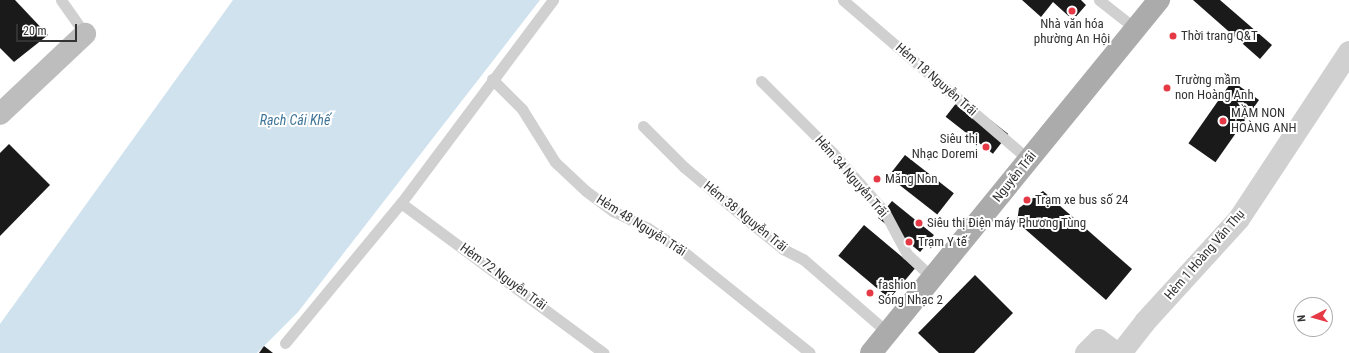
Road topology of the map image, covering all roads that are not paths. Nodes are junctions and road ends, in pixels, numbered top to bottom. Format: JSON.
{"nodes":[{"id":1,"x":60,"y":0,"type":"edge"},
{"id":2,"x":553,"y":0,"type":"edge"},
{"id":3,"x":843,"y":0,"type":"edge"},
{"id":4,"x":1099,"y":0,"type":"edge"},
{"id":5,"x":1159,"y":0,"type":"edge"},
{"id":6,"x":1136,"y":29,"type":"junction"},
{"id":7,"x":85,"y":34,"type":"joint"},
{"id":8,"x":1349,"y":52,"type":"edge"},
{"id":9,"x":492,"y":79,"type":"junction"},
{"id":10,"x":761,"y":81,"type":"dead end"},
{"id":11,"x":0,"y":114,"type":"edge"},
{"id":12,"x":643,"y":126,"type":"dead end"},
{"id":13,"x":1029,"y":160,"type":"junction"},
{"id":14,"x":401,"y":202,"type":"junction"},
{"id":15,"x":933,"y":278,"type":"junction"},
{"id":16,"x":888,"y":332,"type":"junction"},
{"id":17,"x":285,"y":343,"type":"dead end"},
{"id":18,"x":604,"y":353,"type":"edge"},
{"id":19,"x":810,"y":353,"type":"edge"},
{"id":20,"x":871,"y":353,"type":"edge"},
{"id":21,"x":1086,"y":353,"type":"edge"},
{"id":22,"x":1116,"y":353,"type":"edge"},
{"id":23,"x":1121,"y":353,"type":"edge"}],
"edges":[{"from":1,"to":7,"type":"lane"},
{"from":2,"to":9,"type":"lane"},
{"from":3,"to":13,"type":"lane","name":"Hẻm 18 Nguyễn Trãi"},
{"from":4,"to":6,"type":"lane"},
{"from":5,"to":6,"type":"main road","name":"Nguyễn Trãi"},
{"from":6,"to":13,"type":"main road","name":"Nguyễn Trãi"},
{"from":7,"to":11,"type":"street"},
{"from":8,"to":23,"type":"street","name":"Hẻm 1 Hoàng Văn Thụ"},
{"from":9,"to":14,"type":"lane"},
{"from":9,"to":19,"type":"lane","name":"Hẻm 48 Nguyễn Trãi"},
{"from":10,"to":15,"type":"lane","name":"Hẻm 34 Nguyễn Trãi"},
{"from":12,"to":16,"type":"lane","name":"Hẻm 38 Nguyễn Trãi"},
{"from":13,"to":15,"type":"main road","name":"Nguyễn Trãi"},
{"from":14,"to":17,"type":"lane"},
{"from":14,"to":18,"type":"lane","name":"Hẻm 72 Nguyễn Trãi"},
{"from":15,"to":16,"type":"main road","name":"Nguyễn Trãi"},
{"from":16,"to":20,"type":"main road","name":"Nguyễn Trãi"},
{"from":21,"to":22,"type":"street"}]}
